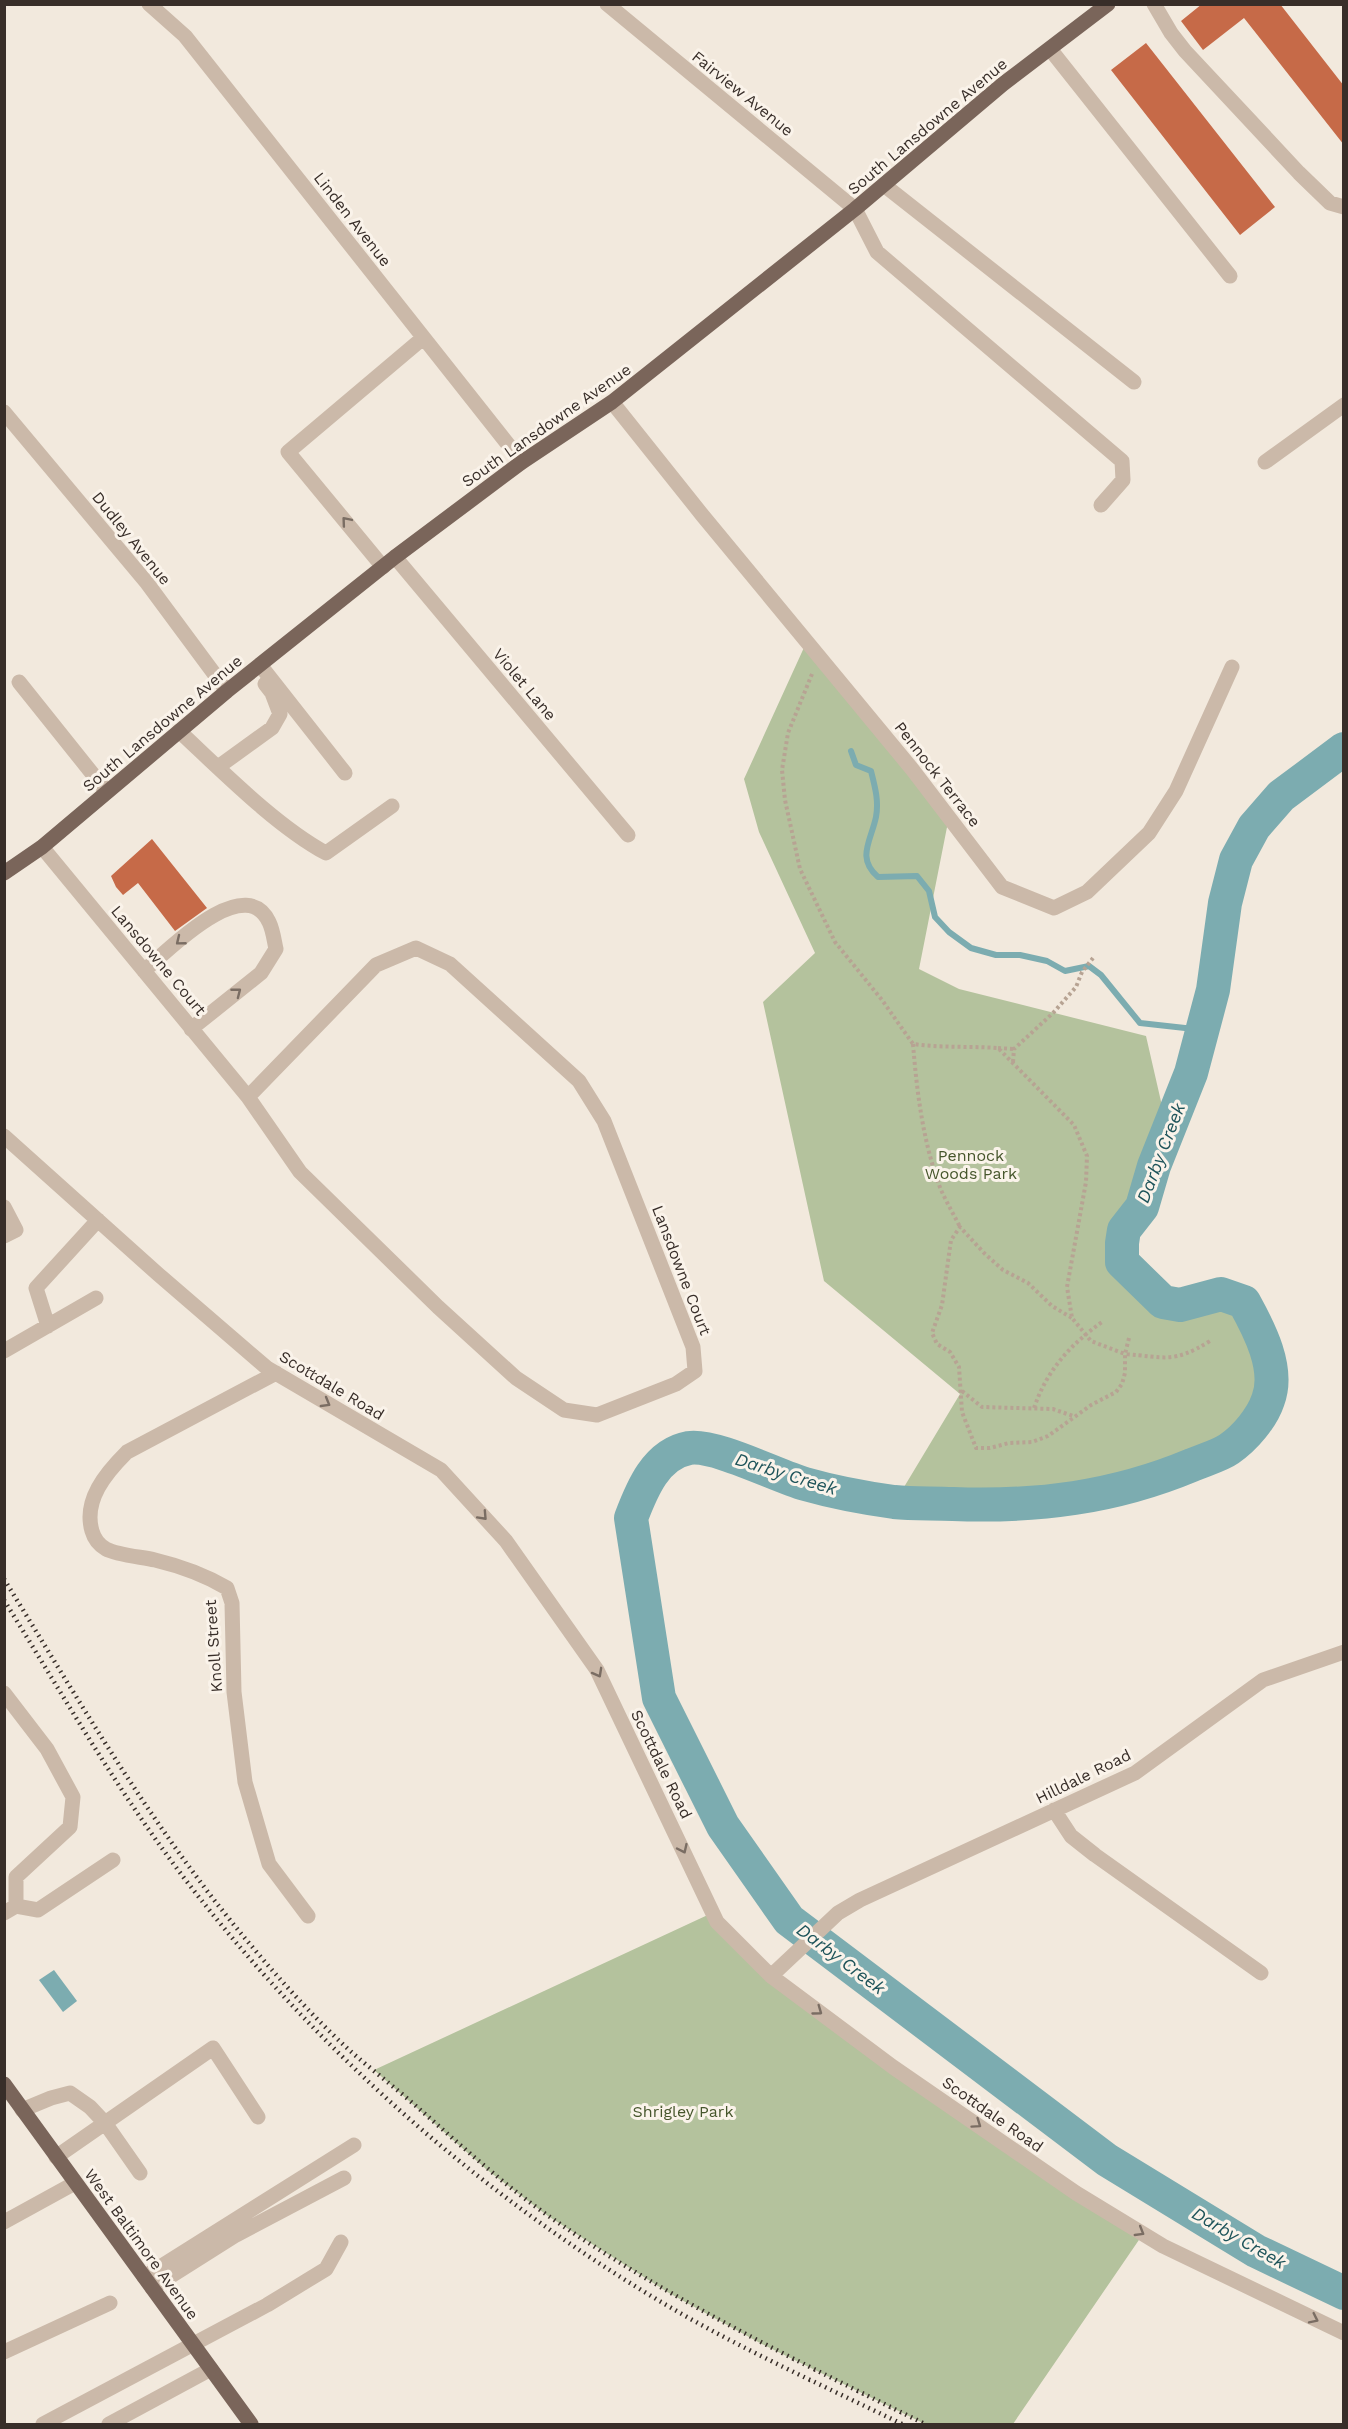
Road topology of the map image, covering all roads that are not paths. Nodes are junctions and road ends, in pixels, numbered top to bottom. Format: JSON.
{"nodes":[{"id":1,"x":149,"y":4,"type":"edge"},
{"id":2,"x":607,"y":4,"type":"edge"},
{"id":3,"x":1108,"y":4,"type":"edge"},
{"id":4,"x":1154,"y":4,"type":"edge"},
{"id":5,"x":1050,"y":50,"type":"junction"},
{"id":6,"x":884,"y":185,"type":"junction"},
{"id":7,"x":1344,"y":207,"type":"edge"},
{"id":8,"x":855,"y":209,"type":"junction"},
{"id":9,"x":1230,"y":276,"type":"dead end"},
{"id":10,"x":423,"y":338,"type":"junction"},
{"id":11,"x":1134,"y":382,"type":"dead end"},
{"id":12,"x":612,"y":402,"type":"junction"},
{"id":13,"x":1344,"y":405,"type":"edge"},
{"id":14,"x":4,"y":412,"type":"edge"},
{"id":15,"x":522,"y":462,"type":"junction"},
{"id":16,"x":1265,"y":462,"type":"dead end"},
{"id":17,"x":1101,"y":505,"type":"dead end"},
{"id":18,"x":389,"y":562,"type":"junction"},
{"id":19,"x":1232,"y":666,"type":"dead end"},
{"id":20,"x":257,"y":667,"type":"junction"},
{"id":21,"x":19,"y":682,"type":"dead end"},
{"id":22,"x":227,"y":691,"type":"junction"},
{"id":23,"x":179,"y":731,"type":"junction"},
{"id":24,"x":218,"y":767,"type":"junction"},
{"id":25,"x":345,"y":773,"type":"dead end"},
{"id":26,"x":107,"y":792,"type":"junction"},
{"id":27,"x":392,"y":806,"type":"dead end"},
{"id":28,"x":628,"y":835,"type":"dead end"},
{"id":29,"x":42,"y":847,"type":"junction"},
{"id":30,"x":4,"y":873,"type":"edge"},
{"id":31,"x":144,"y":971,"type":"junction"},
{"id":32,"x":192,"y":1029,"type":"junction"},
{"id":33,"x":248,"y":1097,"type":"junction"},
{"id":34,"x":4,"y":1136,"type":"edge"},
{"id":35,"x":4,"y":1207,"type":"edge"},
{"id":36,"x":98,"y":1220,"type":"junction"},
{"id":37,"x":4,"y":1236,"type":"edge"},
{"id":38,"x":96,"y":1298,"type":"dead end"},
{"id":39,"x":48,"y":1326,"type":"junction"},
{"id":40,"x":4,"y":1351,"type":"edge"},
{"id":41,"x":276,"y":1373,"type":"junction"},
{"id":42,"x":1344,"y":1652,"type":"edge"},
{"id":43,"x":5,"y":1695,"type":"edge"},
{"id":44,"x":1054,"y":1810,"type":"junction"},
{"id":45,"x":113,"y":1860,"type":"dead end"},
{"id":46,"x":10,"y":1910,"type":"edge"},
{"id":47,"x":308,"y":1916,"type":"dead end"},
{"id":48,"x":777,"y":1971,"type":"junction"},
{"id":49,"x":1261,"y":1973,"type":"dead end"},
{"id":50,"x":4,"y":2084,"type":"edge"},
{"id":51,"x":22,"y":2110,"type":"junction"},
{"id":52,"x":258,"y":2117,"type":"dead end"},
{"id":53,"x":105,"y":2122,"type":"junction"},
{"id":54,"x":354,"y":2145,"type":"dead end"},
{"id":55,"x":56,"y":2157,"type":"junction"},
{"id":56,"x":140,"y":2173,"type":"dead end"},
{"id":57,"x":344,"y":2178,"type":"dead end"},
{"id":58,"x":75,"y":2183,"type":"junction"},
{"id":59,"x":4,"y":2222,"type":"edge"},
{"id":60,"x":341,"y":2242,"type":"dead end"},
{"id":61,"x":148,"y":2283,"type":"junction"},
{"id":62,"x":110,"y":2303,"type":"dead end"},
{"id":63,"x":1344,"y":2333,"type":"edge"},
{"id":64,"x":193,"y":2345,"type":"junction"},
{"id":65,"x":4,"y":2352,"type":"edge"},
{"id":66,"x":211,"y":2369,"type":"junction"},
{"id":67,"x":43,"y":2424,"type":"edge"},
{"id":68,"x":109,"y":2424,"type":"edge"},
{"id":69,"x":251,"y":2424,"type":"edge"}],
"edges":[{"from":1,"to":10,"type":"street","name":"Linden Avenue"},
{"from":2,"to":8,"type":"street","name":"Fairview Avenue"},
{"from":3,"to":5,"type":"main road","name":"South Lansdowne Avenue"},
{"from":4,"to":7,"type":"street"},
{"from":5,"to":6,"type":"main road","name":"South Lansdowne Avenue"},
{"from":5,"to":9,"type":"street"},
{"from":6,"to":8,"type":"main road","name":"South Lansdowne Avenue"},
{"from":6,"to":11,"type":"street"},
{"from":8,"to":12,"type":"main road","name":"South Lansdowne Avenue"},
{"from":8,"to":17,"type":"street"},
{"from":10,"to":15,"type":"street","name":"Linden Avenue"},
{"from":18,"to":10,"type":"street","name":"Violet Lane","one_way":true},
{"from":12,"to":15,"type":"main road","name":"South Lansdowne Avenue"},
{"from":12,"to":19,"type":"street","name":"Pennock Terrace"},
{"from":13,"to":16,"type":"street"},
{"from":14,"to":22,"type":"street","name":"Dudley Avenue"},
{"from":15,"to":18,"type":"main road","name":"South Lansdowne Avenue"},
{"from":18,"to":20,"type":"main road","name":"South Lansdowne Avenue"},
{"from":18,"to":28,"type":"street","name":"Violet Lane"},
{"from":20,"to":22,"type":"main road","name":"South Lansdowne Avenue"},
{"from":20,"to":24,"type":"street"},
{"from":20,"to":25,"type":"street"},
{"from":21,"to":26,"type":"street"},
{"from":22,"to":23,"type":"main road","name":"South Lansdowne Avenue"},
{"from":23,"to":24,"type":"street"},
{"from":23,"to":26,"type":"main road","name":"South Lansdowne Avenue"},
{"from":24,"to":27,"type":"street"},
{"from":26,"to":29,"type":"main road","name":"South Lansdowne Avenue"},
{"from":29,"to":30,"type":"main road","name":"South Lansdowne Avenue"},
{"from":29,"to":31,"type":"street","name":"Lansdowne Court"},
{"from":31,"to":32,"type":"street","name":"Lansdowne Court"},
{"from":32,"to":31,"type":"street","one_way":true},
{"from":32,"to":33,"type":"street","name":"Lansdowne Court"},
{"from":33,"to":33,"type":"street","name":"Lansdowne Court"},
{"from":34,"to":36,"type":"street","name":"Scottdale Road"},
{"from":35,"to":37,"type":"street"},
{"from":36,"to":39,"type":"street"},
{"from":36,"to":41,"type":"street","name":"Scottdale Road"},
{"from":38,"to":39,"type":"street"},
{"from":39,"to":40,"type":"street"},
{"from":41,"to":47,"type":"street","name":"Knoll Street"},
{"from":41,"to":48,"type":"street","name":"Scottdale Road","one_way":true},
{"from":42,"to":44,"type":"street","name":"Hilldale Road"},
{"from":43,"to":46,"type":"street"},
{"from":44,"to":48,"type":"street","name":"Hilldale Road"},
{"from":44,"to":49,"type":"street"},
{"from":45,"to":46,"type":"street"},
{"from":48,"to":63,"type":"street","name":"Scottdale Road","one_way":true},
{"from":50,"to":51,"type":"main road","name":"West Baltimore Avenue"},
{"from":51,"to":53,"type":"street"},
{"from":51,"to":55,"type":"main road","name":"West Baltimore Avenue"},
{"from":52,"to":53,"type":"street"},
{"from":53,"to":55,"type":"street"},
{"from":53,"to":56,"type":"street"},
{"from":54,"to":61,"type":"street"},
{"from":55,"to":58,"type":"main road","name":"West Baltimore Avenue"},
{"from":57,"to":61,"type":"street"},
{"from":58,"to":59,"type":"street"},
{"from":58,"to":61,"type":"main road","name":"West Baltimore Avenue"},
{"from":60,"to":64,"type":"street"},
{"from":61,"to":64,"type":"main road","name":"West Baltimore Avenue"},
{"from":62,"to":65,"type":"street"},
{"from":64,"to":66,"type":"main road","name":"West Baltimore Avenue"},
{"from":64,"to":67,"type":"street"},
{"from":66,"to":68,"type":"street"},
{"from":66,"to":69,"type":"main road","name":"West Baltimore Avenue"}]}
